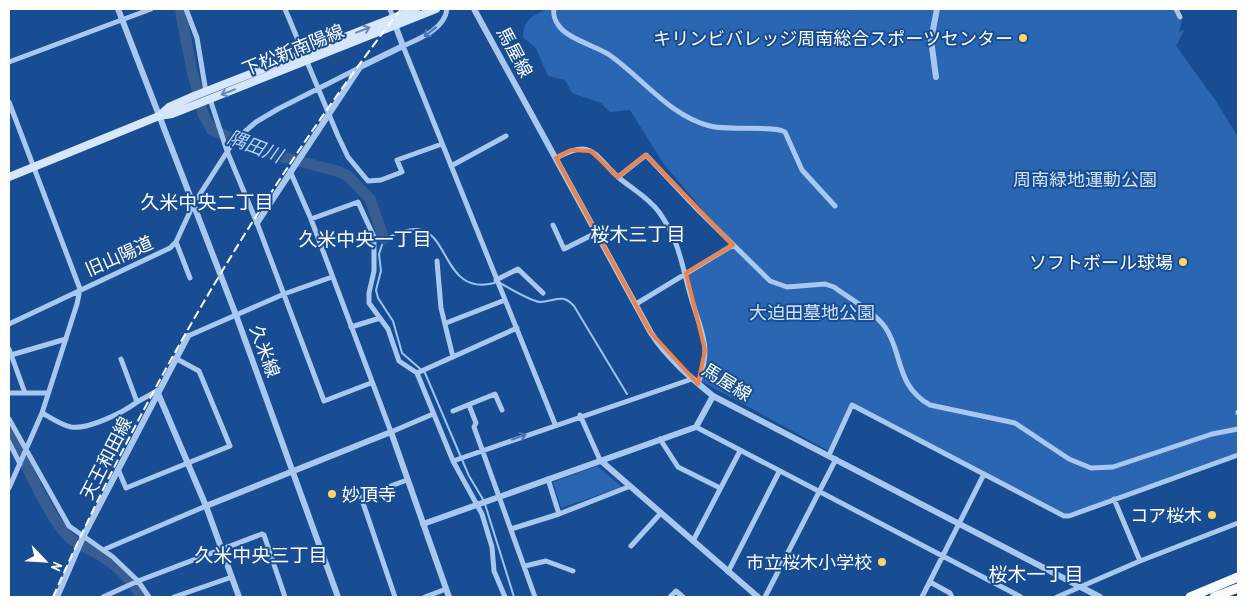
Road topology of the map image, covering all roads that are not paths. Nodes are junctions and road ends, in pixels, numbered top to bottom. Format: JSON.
{"nodes":[{"id":1,"x":118,"y":9,"type":"edge"},
{"id":2,"x":151,"y":9,"type":"edge"},
{"id":3,"x":186,"y":9,"type":"edge"},
{"id":4,"x":285,"y":9,"type":"edge"},
{"id":5,"x":390,"y":9,"type":"edge"},
{"id":6,"x":416,"y":9,"type":"edge"},
{"id":7,"x":436,"y":9,"type":"edge"},
{"id":8,"x":447,"y":9,"type":"edge"},
{"id":9,"x":474,"y":9,"type":"edge"},
{"id":10,"x":554,"y":9,"type":"edge"},
{"id":11,"x":937,"y":9,"type":"edge"},
{"id":12,"x":1176,"y":9,"type":"edge"},
{"id":13,"x":1180,"y":17,"type":"dead end"},
{"id":14,"x":122,"y":20,"type":"junction"},
{"id":15,"x":394,"y":22,"type":"junction"},
{"id":16,"x":404,"y":46,"type":"junction"},
{"id":17,"x":303,"y":53,"type":"junction"},
{"id":18,"x":9,"y":62,"type":"edge"},
{"id":19,"x":306,"y":62,"type":"junction"},
{"id":20,"x":360,"y":67,"type":"junction"},
{"id":21,"x":936,"y":77,"type":"dead end"},
{"id":22,"x":318,"y":90,"type":"junction"},
{"id":23,"x":207,"y":96,"type":"junction"},
{"id":24,"x":9,"y":102,"type":"edge"},
{"id":25,"x":328,"y":115,"type":"junction"},
{"id":26,"x":159,"y":116,"type":"junction"},
{"id":27,"x":506,"y":136,"type":"dead end"},
{"id":28,"x":442,"y":144,"type":"junction"},
{"id":29,"x":227,"y":151,"type":"junction"},
{"id":30,"x":556,"y":158,"type":"junction"},
{"id":31,"x":451,"y":166,"type":"junction"},
{"id":32,"x":33,"y":168,"type":"junction"},
{"id":33,"x":290,"y":172,"type":"junction"},
{"id":34,"x":9,"y":177,"type":"edge"},
{"id":35,"x":618,"y":177,"type":"junction"},
{"id":36,"x":193,"y":205,"type":"junction"},
{"id":37,"x":835,"y":206,"type":"dead end"},
{"id":38,"x":311,"y":219,"type":"junction"},
{"id":39,"x":257,"y":223,"type":"junction"},
{"id":40,"x":553,"y":225,"type":"dead end"},
{"id":41,"x":596,"y":232,"type":"junction"},
{"id":42,"x":176,"y":242,"type":"junction"},
{"id":43,"x":732,"y":246,"type":"junction"},
{"id":44,"x":437,"y":261,"type":"dead end"},
{"id":45,"x":684,"y":274,"type":"junction"},
{"id":46,"x":332,"y":277,"type":"junction"},
{"id":47,"x":190,"y":278,"type":"dead end"},
{"id":48,"x":496,"y":280,"type":"junction"},
{"id":49,"x":80,"y":289,"type":"junction"},
{"id":50,"x":543,"y":293,"type":"dead end"},
{"id":51,"x":284,"y":294,"type":"junction"},
{"id":52,"x":505,"y":300,"type":"junction"},
{"id":53,"x":636,"y":304,"type":"junction"},
{"id":54,"x":236,"y":315,"type":"junction"},
{"id":55,"x":380,"y":318,"type":"junction"},
{"id":56,"x":446,"y":323,"type":"junction"},
{"id":57,"x":9,"y":324,"type":"edge"},
{"id":58,"x":351,"y":327,"type":"junction"},
{"id":59,"x":517,"y":328,"type":"junction"},
{"id":60,"x":188,"y":336,"type":"joint"},
{"id":61,"x":66,"y":339,"type":"junction"},
{"id":62,"x":9,"y":349,"type":"edge"},
{"id":63,"x":11,"y":355,"type":"junction"},
{"id":64,"x":453,"y":357,"type":"junction"},
{"id":65,"x":121,"y":358,"type":"dead end"},
{"id":66,"x":175,"y":358,"type":"junction"},
{"id":67,"x":417,"y":373,"type":"junction"},
{"id":68,"x":692,"y":378,"type":"junction"},
{"id":69,"x":371,"y":384,"type":"junction"},
{"id":70,"x":698,"y":384,"type":"junction"},
{"id":71,"x":157,"y":391,"type":"junction"},
{"id":72,"x":9,"y":393,"type":"edge"},
{"id":73,"x":25,"y":393,"type":"junction"},
{"id":74,"x":46,"y":393,"type":"junction"},
{"id":75,"x":713,"y":396,"type":"junction"},
{"id":76,"x":137,"y":402,"type":"junction"},
{"id":77,"x":469,"y":405,"type":"junction"},
{"id":78,"x":502,"y":410,"type":"dead end"},
{"id":79,"x":453,"y":411,"type":"dead end"},
{"id":80,"x":42,"y":413,"type":"junction"},
{"id":81,"x":433,"y":414,"type":"junction"},
{"id":82,"x":580,"y":416,"type":"junction"},
{"id":83,"x":9,"y":419,"type":"edge"},
{"id":84,"x":555,"y":424,"type":"junction"},
{"id":85,"x":696,"y":427,"type":"junction"},
{"id":86,"x":1238,"y":429,"type":"edge"},
{"id":87,"x":391,"y":432,"type":"junction"},
{"id":88,"x":660,"y":438,"type":"junction"},
{"id":89,"x":9,"y":442,"type":"edge"},
{"id":90,"x":26,"y":449,"type":"junction"},
{"id":91,"x":484,"y":450,"type":"junction"},
{"id":92,"x":740,"y":451,"type":"junction"},
{"id":93,"x":829,"y":455,"type":"junction"},
{"id":94,"x":1238,"y":455,"type":"edge"},
{"id":95,"x":836,"y":459,"type":"junction"},
{"id":96,"x":600,"y":460,"type":"junction"},
{"id":97,"x":453,"y":461,"type":"junction"},
{"id":98,"x":187,"y":463,"type":"junction"},
{"id":99,"x":20,"y":464,"type":"junction"},
{"id":100,"x":118,"y":468,"type":"junction"},
{"id":101,"x":292,"y":471,"type":"junction"},
{"id":102,"x":779,"y":472,"type":"junction"},
{"id":103,"x":984,"y":474,"type":"junction"},
{"id":104,"x":407,"y":480,"type":"junction"},
{"id":105,"x":548,"y":480,"type":"junction"},
{"id":106,"x":628,"y":487,"type":"junction"},
{"id":107,"x":9,"y":488,"type":"edge"},
{"id":108,"x":720,"y":488,"type":"junction"},
{"id":109,"x":819,"y":492,"type":"junction"},
{"id":110,"x":499,"y":496,"type":"junction"},
{"id":111,"x":1114,"y":499,"type":"junction"},
{"id":112,"x":478,"y":505,"type":"junction"},
{"id":113,"x":206,"y":506,"type":"junction"},
{"id":114,"x":559,"y":514,"type":"junction"},
{"id":115,"x":660,"y":514,"type":"junction"},
{"id":116,"x":960,"y":522,"type":"junction"},
{"id":117,"x":1238,"y":523,"type":"edge"},
{"id":118,"x":423,"y":524,"type":"junction"},
{"id":119,"x":511,"y":528,"type":"junction"},
{"id":120,"x":83,"y":537,"type":"junction"},
{"id":121,"x":693,"y":541,"type":"junction"},
{"id":122,"x":632,"y":546,"type":"dead end"},
{"id":123,"x":103,"y":550,"type":"junction"},
{"id":124,"x":221,"y":550,"type":"junction"},
{"id":125,"x":943,"y":556,"type":"junction"},
{"id":126,"x":1140,"y":561,"type":"junction"},
{"id":127,"x":525,"y":566,"type":"junction"},
{"id":128,"x":573,"y":571,"type":"dead end"},
{"id":129,"x":728,"y":572,"type":"junction"},
{"id":130,"x":1238,"y":577,"type":"edge"},
{"id":131,"x":232,"y":578,"type":"junction"},
{"id":132,"x":138,"y":581,"type":"junction"},
{"id":133,"x":930,"y":582,"type":"junction"},
{"id":134,"x":1081,"y":587,"type":"junction"},
{"id":135,"x":1238,"y":588,"type":"edge"},
{"id":136,"x":446,"y":589,"type":"junction"},
{"id":137,"x":112,"y":595,"type":"edge"},
{"id":138,"x":57,"y":597,"type":"edge"},
{"id":139,"x":103,"y":597,"type":"edge"},
{"id":140,"x":149,"y":597,"type":"edge"},
{"id":141,"x":174,"y":597,"type":"edge"},
{"id":142,"x":239,"y":597,"type":"edge"},
{"id":143,"x":285,"y":597,"type":"edge"},
{"id":144,"x":338,"y":597,"type":"edge"},
{"id":145,"x":396,"y":597,"type":"edge"},
{"id":146,"x":425,"y":597,"type":"edge"},
{"id":147,"x":449,"y":597,"type":"edge"},
{"id":148,"x":504,"y":597,"type":"edge"},
{"id":149,"x":535,"y":597,"type":"edge"},
{"id":150,"x":670,"y":597,"type":"edge"},
{"id":151,"x":683,"y":597,"type":"edge"},
{"id":152,"x":758,"y":597,"type":"edge"},
{"id":153,"x":765,"y":597,"type":"edge"},
{"id":154,"x":922,"y":597,"type":"edge"},
{"id":155,"x":952,"y":597,"type":"edge"},
{"id":156,"x":1021,"y":597,"type":"edge"},
{"id":157,"x":1057,"y":597,"type":"edge"},
{"id":158,"x":1100,"y":597,"type":"edge"},
{"id":159,"x":1190,"y":597,"type":"edge"},
{"id":160,"x":1214,"y":597,"type":"edge"}],
"edges":[{"from":1,"to":14,"type":"street","name":"久米線"},
{"from":2,"to":14,"type":"street"},
{"from":3,"to":23,"type":"street"},
{"from":4,"to":17,"type":"street"},
{"from":5,"to":15,"type":"street"},
{"from":6,"to":15,"type":"main road","name":"下松新南陽線"},
{"from":7,"to":15,"type":"main road","name":"下松新南陽線"},
{"from":8,"to":16,"type":"street","one_way":true},
{"from":9,"to":30,"type":"street","name":"馬屋線"},
{"from":10,"to":37,"type":"street"},
{"from":11,"to":21,"type":"street"},
{"from":12,"to":13,"type":"street"},
{"from":14,"to":18,"type":"street"},
{"from":14,"to":26,"type":"street","name":"久米線"},
{"from":15,"to":16,"type":"street"},
{"from":17,"to":15,"type":"main road","name":"下松新南陽線","one_way":true},
{"from":15,"to":19,"type":"main road","name":"下松新南陽線"},
{"from":16,"to":20,"type":"street"},
{"from":16,"to":28,"type":"street"},
{"from":17,"to":19,"type":"street"},
{"from":17,"to":23,"type":"main road","name":"下松新南陽線"},
{"from":19,"to":22,"type":"street"},
{"from":19,"to":23,"type":"main road","name":"下松新南陽線","one_way":true},
{"from":20,"to":22,"type":"street","name":"旧山陽道"},
{"from":20,"to":25,"type":"street"},
{"from":22,"to":25,"type":"street"},
{"from":22,"to":29,"type":"street","name":"旧山陽道"},
{"from":23,"to":26,"type":"main road","name":"下松新南陽線"},
{"from":23,"to":29,"type":"street"},
{"from":24,"to":32,"type":"street"},
{"from":25,"to":28,"type":"street"},
{"from":25,"to":33,"type":"street"},
{"from":26,"to":32,"type":"main road","name":"下松新南陽線"},
{"from":26,"to":36,"type":"street","name":"久米線"},
{"from":27,"to":31,"type":"street"},
{"from":28,"to":31,"type":"street"},
{"from":29,"to":36,"type":"street","name":"旧山陽道"},
{"from":29,"to":39,"type":"street"},
{"from":30,"to":35,"type":"street"},
{"from":30,"to":41,"type":"street","name":"馬屋線"},
{"from":31,"to":48,"type":"street"},
{"from":32,"to":34,"type":"main road","name":"下松新南陽線"},
{"from":32,"to":49,"type":"street"},
{"from":33,"to":38,"type":"street"},
{"from":33,"to":39,"type":"street"},
{"from":35,"to":43,"type":"street"},
{"from":35,"to":45,"type":"street"},
{"from":36,"to":42,"type":"street","name":"旧山陽道"},
{"from":36,"to":54,"type":"street","name":"久米線"},
{"from":38,"to":46,"type":"street"},
{"from":38,"to":55,"type":"street"},
{"from":39,"to":51,"type":"street"},
{"from":40,"to":41,"type":"street"},
{"from":41,"to":53,"type":"street","name":"馬屋線"},
{"from":42,"to":47,"type":"street"},
{"from":42,"to":49,"type":"street","name":"旧山陽道"},
{"from":43,"to":45,"type":"street"},
{"from":43,"to":86,"type":"street"},
{"from":44,"to":56,"type":"street"},
{"from":45,"to":53,"type":"street"},
{"from":45,"to":70,"type":"street"},
{"from":46,"to":51,"type":"street"},
{"from":46,"to":58,"type":"street"},
{"from":48,"to":50,"type":"street"},
{"from":48,"to":52,"type":"street"},
{"from":49,"to":57,"type":"street"},
{"from":49,"to":61,"type":"street","name":"旧山陽道"},
{"from":51,"to":54,"type":"street"},
{"from":51,"to":69,"type":"street"},
{"from":52,"to":56,"type":"street"},
{"from":52,"to":59,"type":"street"},
{"from":53,"to":68,"type":"street","name":"馬屋線"},
{"from":54,"to":60,"type":"street"},
{"from":54,"to":101,"type":"street","name":"久米線"},
{"from":55,"to":58,"type":"street"},
{"from":55,"to":67,"type":"street"},
{"from":56,"to":64,"type":"street"},
{"from":58,"to":69,"type":"street"},
{"from":59,"to":64,"type":"street"},
{"from":59,"to":84,"type":"street"},
{"from":60,"to":66,"type":"street","name":"天王和田線"},
{"from":61,"to":63,"type":"street"},
{"from":61,"to":74,"type":"street","name":"旧山陽道"},
{"from":62,"to":63,"type":"street"},
{"from":63,"to":73,"type":"street"},
{"from":64,"to":67,"type":"street"},
{"from":65,"to":76,"type":"street"},
{"from":66,"to":71,"type":"street","name":"天王和田線"},
{"from":66,"to":98,"type":"street"},
{"from":67,"to":81,"type":"street"},
{"from":68,"to":70,"type":"street","name":"馬屋線"},
{"from":68,"to":82,"type":"street"},
{"from":69,"to":87,"type":"street"},
{"from":70,"to":75,"type":"street","name":"馬屋線"},
{"from":71,"to":76,"type":"street"},
{"from":71,"to":98,"type":"street"},
{"from":71,"to":100,"type":"street","name":"天王和田線"},
{"from":72,"to":73,"type":"street"},
{"from":73,"to":74,"type":"street"},
{"from":74,"to":80,"type":"street","name":"旧山陽道"},
{"from":75,"to":85,"type":"street"},
{"from":75,"to":93,"type":"street","name":"馬屋線"},
{"from":76,"to":80,"type":"street"},
{"from":77,"to":78,"type":"street"},
{"from":77,"to":79,"type":"street"},
{"from":77,"to":91,"type":"street"},
{"from":80,"to":90,"type":"street","name":"旧山陽道"},
{"from":81,"to":87,"type":"street"},
{"from":81,"to":97,"type":"street"},
{"from":82,"to":84,"type":"street"},
{"from":82,"to":96,"type":"street"},
{"from":83,"to":90,"type":"street"},
{"from":91,"to":84,"type":"street","one_way":true},
{"from":85,"to":88,"type":"street"},
{"from":85,"to":92,"type":"street"},
{"from":87,"to":101,"type":"street"},
{"from":87,"to":104,"type":"street"},
{"from":88,"to":96,"type":"street"},
{"from":88,"to":108,"type":"street"},
{"from":89,"to":99,"type":"street"},
{"from":90,"to":99,"type":"street","name":"旧山陽道"},
{"from":90,"to":120,"type":"street"},
{"from":91,"to":97,"type":"street"},
{"from":91,"to":110,"type":"street"},
{"from":92,"to":102,"type":"street"},
{"from":92,"to":108,"type":"street"},
{"from":93,"to":95,"type":"street","name":"馬屋線"},
{"from":93,"to":103,"type":"street"},
{"from":94,"to":111,"type":"street"},
{"from":95,"to":109,"type":"street"},
{"from":95,"to":116,"type":"street","name":"馬屋線"},
{"from":96,"to":105,"type":"street"},
{"from":96,"to":106,"type":"street"},
{"from":97,"to":112,"type":"street"},
{"from":98,"to":100,"type":"street"},
{"from":98,"to":113,"type":"street"},
{"from":99,"to":107,"type":"street","name":"旧山陽道"},
{"from":100,"to":120,"type":"street","name":"天王和田線"},
{"from":101,"to":113,"type":"street"},
{"from":101,"to":144,"type":"street","name":"久米線"},
{"from":102,"to":109,"type":"street"},
{"from":102,"to":129,"type":"street"},
{"from":103,"to":111,"type":"street"},
{"from":103,"to":116,"type":"street"},
{"from":104,"to":118,"type":"street"},
{"from":104,"to":145,"type":"street"},
{"from":105,"to":110,"type":"street"},
{"from":105,"to":114,"type":"street"},
{"from":106,"to":114,"type":"street"},
{"from":106,"to":115,"type":"street"},
{"from":108,"to":121,"type":"street"},
{"from":109,"to":125,"type":"street"},
{"from":109,"to":153,"type":"street"},
{"from":110,"to":112,"type":"street"},
{"from":110,"to":119,"type":"street"},
{"from":111,"to":126,"type":"street"},
{"from":112,"to":118,"type":"street"},
{"from":112,"to":148,"type":"street"},
{"from":113,"to":123,"type":"street"},
{"from":113,"to":124,"type":"street"},
{"from":114,"to":119,"type":"street"},
{"from":115,"to":121,"type":"street"},
{"from":115,"to":122,"type":"street"},
{"from":116,"to":125,"type":"street"},
{"from":116,"to":134,"type":"street","name":"馬屋線"},
{"from":117,"to":126,"type":"street"},
{"from":118,"to":136,"type":"street"},
{"from":119,"to":127,"type":"street"},
{"from":120,"to":123,"type":"street"},
{"from":120,"to":138,"type":"street","name":"天王和田線"},
{"from":121,"to":129,"type":"street"},
{"from":123,"to":132,"type":"street"},
{"from":124,"to":131,"type":"street"},
{"from":124,"to":132,"type":"street"},
{"from":124,"to":143,"type":"street"},
{"from":125,"to":133,"type":"street"},
{"from":125,"to":156,"type":"street"},
{"from":126,"to":134,"type":"street"},
{"from":127,"to":128,"type":"street"},
{"from":127,"to":149,"type":"street"},
{"from":129,"to":152,"type":"street"},
{"from":130,"to":159,"type":"highway"},
{"from":131,"to":141,"type":"street"},
{"from":131,"to":142,"type":"street"},
{"from":132,"to":137,"type":"street"},
{"from":132,"to":140,"type":"street"},
{"from":133,"to":154,"type":"street"},
{"from":133,"to":155,"type":"street"},
{"from":134,"to":157,"type":"street"},
{"from":134,"to":158,"type":"street","name":"馬屋線"},
{"from":135,"to":160,"type":"highway"},
{"from":136,"to":146,"type":"street"},
{"from":136,"to":147,"type":"street"},
{"from":137,"to":139,"type":"street"},
{"from":150,"to":151,"type":"street"}]}
